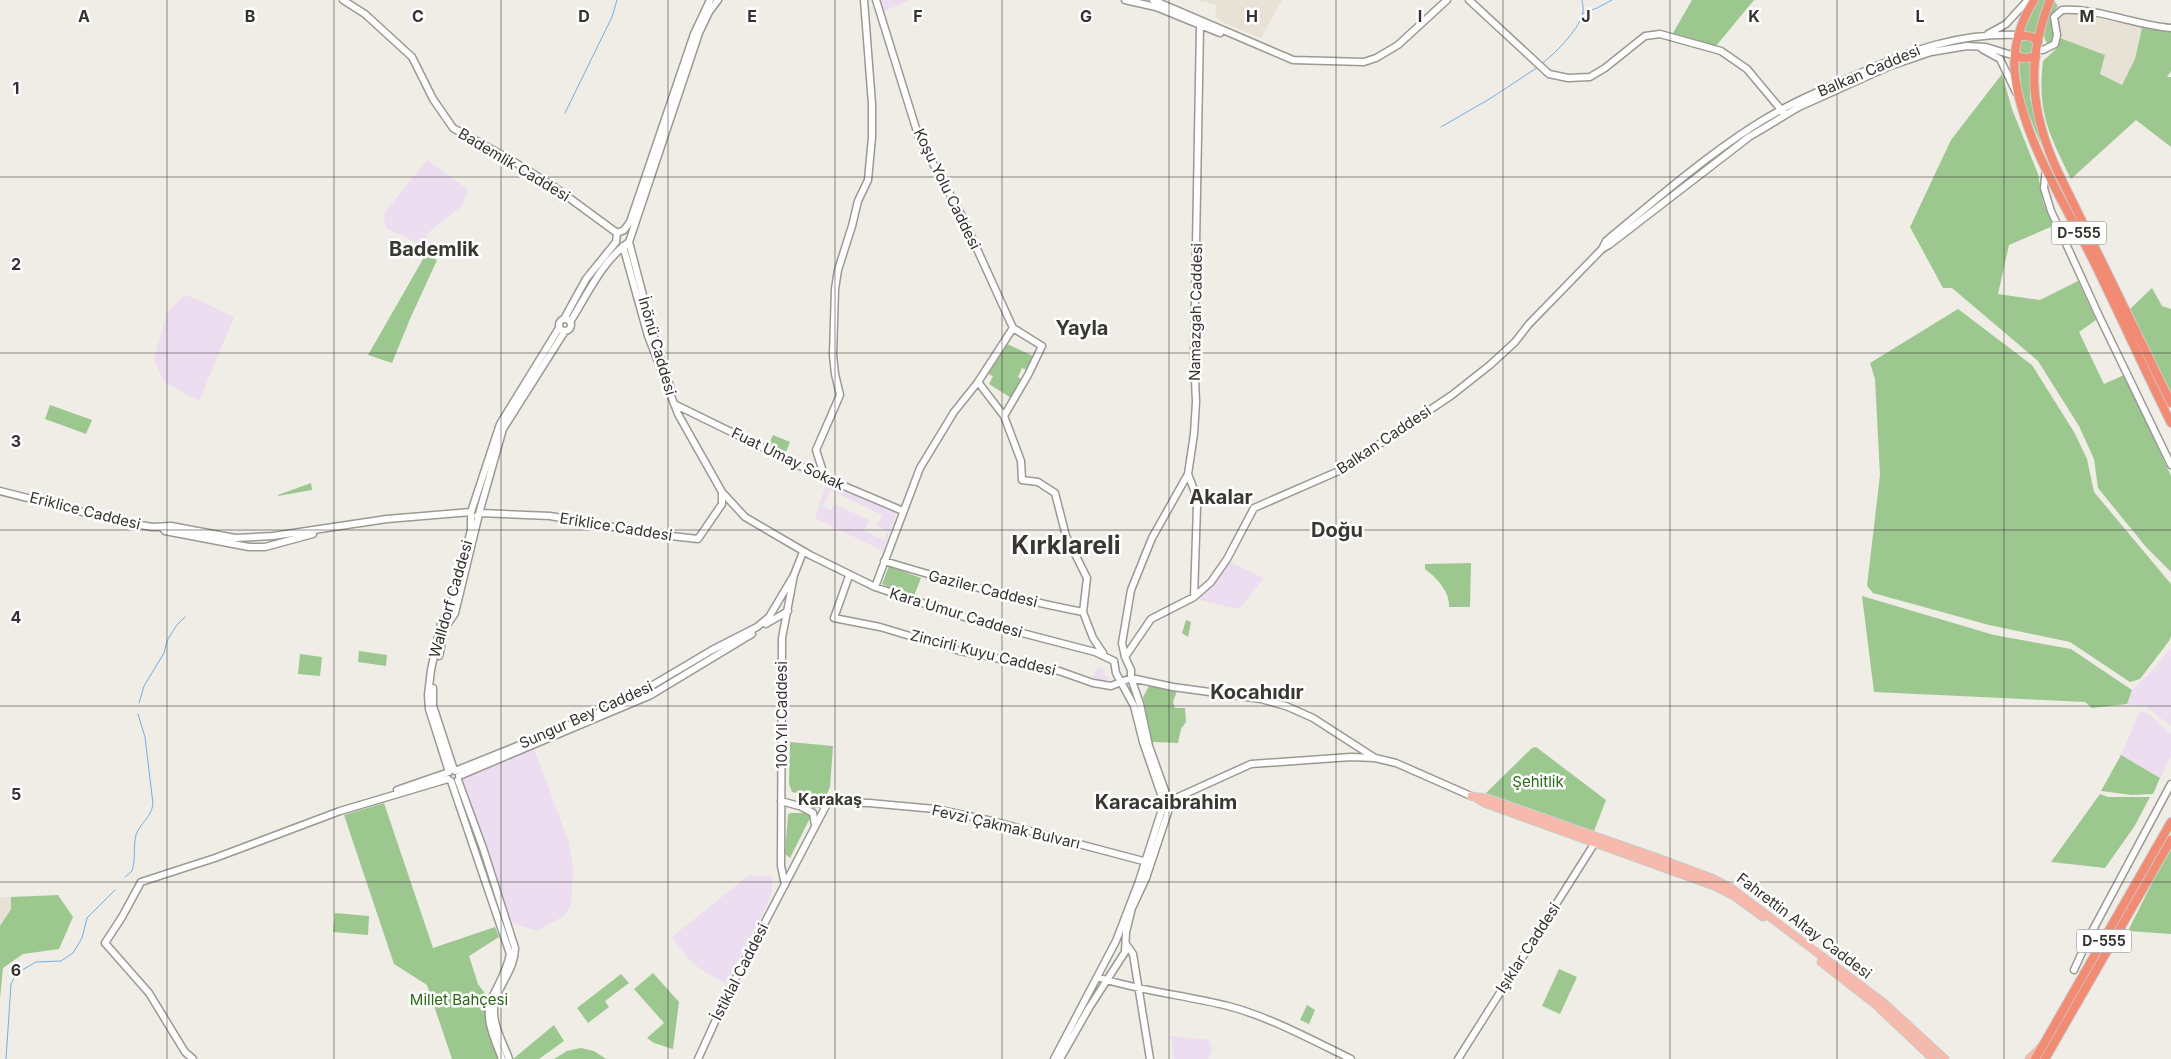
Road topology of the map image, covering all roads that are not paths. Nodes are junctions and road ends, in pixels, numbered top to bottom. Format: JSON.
{"nodes":[{"id":1,"x":343,"y":0,"type":"edge"},
{"id":2,"x":710,"y":0,"type":"edge"},
{"id":3,"x":718,"y":0,"type":"edge"},
{"id":4,"x":864,"y":0,"type":"edge"},
{"id":5,"x":876,"y":0,"type":"edge"},
{"id":6,"x":1125,"y":0,"type":"edge"},
{"id":7,"x":1153,"y":0,"type":"edge"},
{"id":8,"x":1447,"y":0,"type":"edge"},
{"id":9,"x":1469,"y":0,"type":"edge"},
{"id":10,"x":2028,"y":0,"type":"edge"},
{"id":11,"x":2034,"y":0,"type":"edge"},
{"id":12,"x":2050,"y":0,"type":"edge"},
{"id":13,"x":1200,"y":26,"type":"junction"},
{"id":14,"x":2171,"y":28,"type":"edge"},
{"id":15,"x":1985,"y":35,"type":"junction"},
{"id":16,"x":2018,"y":35,"type":"junction"},
{"id":17,"x":1244,"y":40,"type":"junction"},
{"id":18,"x":1979,"y":46,"type":"junction"},
{"id":19,"x":2037,"y":49,"type":"junction"},
{"id":20,"x":2015,"y":56,"type":"junction"},
{"id":21,"x":2019,"y":96,"type":"junction"},
{"id":22,"x":1783,"y":112,"type":"junction"},
{"id":23,"x":2046,"y":167,"type":"junction"},
{"id":24,"x":624,"y":230,"type":"junction"},
{"id":25,"x":616,"y":238,"type":"junction"},
{"id":26,"x":628,"y":241,"type":"junction"},
{"id":27,"x":567,"y":321,"type":"junction"},
{"id":28,"x":1012,"y":328,"type":"junction"},
{"id":29,"x":562,"y":329,"type":"junction"},
{"id":30,"x":978,"y":382,"type":"junction"},
{"id":31,"x":2171,"y":403,"type":"edge"},
{"id":32,"x":674,"y":404,"type":"junction"},
{"id":33,"x":1004,"y":416,"type":"junction"},
{"id":34,"x":2171,"y":423,"type":"edge"},
{"id":35,"x":2171,"y":466,"type":"edge"},
{"id":36,"x":1188,"y":474,"type":"junction"},
{"id":37,"x":824,"y":478,"type":"junction"},
{"id":38,"x":0,"y":491,"type":"edge"},
{"id":39,"x":722,"y":492,"type":"junction"},
{"id":40,"x":476,"y":511,"type":"junction"},
{"id":41,"x":903,"y":511,"type":"junction"},
{"id":42,"x":162,"y":527,"type":"junction"},
{"id":43,"x":328,"y":529,"type":"junction"},
{"id":44,"x":804,"y":552,"type":"junction"},
{"id":45,"x":884,"y":561,"type":"junction"},
{"id":46,"x":794,"y":575,"type":"junction"},
{"id":47,"x":849,"y":576,"type":"junction"},
{"id":48,"x":875,"y":587,"type":"junction"},
{"id":49,"x":781,"y":596,"type":"junction"},
{"id":50,"x":1194,"y":597,"type":"junction"},
{"id":51,"x":789,"y":601,"type":"junction"},
{"id":52,"x":788,"y":611,"type":"junction"},
{"id":53,"x":1082,"y":612,"type":"junction"},
{"id":54,"x":776,"y":618,"type":"junction"},
{"id":55,"x":784,"y":628,"type":"junction"},
{"id":56,"x":1125,"y":657,"type":"junction"},
{"id":57,"x":1114,"y":661,"type":"junction"},
{"id":58,"x":1131,"y":678,"type":"junction"},
{"id":59,"x":1122,"y":681,"type":"junction"},
{"id":60,"x":1375,"y":758,"type":"junction"},
{"id":61,"x":453,"y":775,"type":"junction"},
{"id":62,"x":2171,"y":784,"type":"edge"},
{"id":63,"x":1472,"y":796,"type":"joint"},
{"id":64,"x":781,"y":801,"type":"junction"},
{"id":65,"x":828,"y":802,"type":"junction"},
{"id":66,"x":1166,"y":803,"type":"junction"},
{"id":67,"x":799,"y":806,"type":"junction"},
{"id":68,"x":2171,"y":822,"type":"edge"},
{"id":69,"x":815,"y":827,"type":"junction"},
{"id":70,"x":1596,"y":840,"type":"junction"},
{"id":71,"x":2171,"y":840,"type":"edge"},
{"id":72,"x":1148,"y":862,"type":"junction"},
{"id":73,"x":785,"y":885,"type":"junction"},
{"id":74,"x":1116,"y":941,"type":"junction"},
{"id":75,"x":1126,"y":943,"type":"junction"},
{"id":76,"x":1110,"y":953,"type":"junction"},
{"id":77,"x":1122,"y":960,"type":"junction"},
{"id":78,"x":2074,"y":970,"type":"dead end"},
{"id":79,"x":1097,"y":977,"type":"junction"},
{"id":80,"x":1108,"y":980,"type":"junction"},
{"id":81,"x":1139,"y":988,"type":"junction"},
{"id":82,"x":2042,"y":1046,"type":"junction"},
{"id":83,"x":504,"y":1058,"type":"edge"},
{"id":84,"x":193,"y":1059,"type":"edge"},
{"id":85,"x":698,"y":1059,"type":"edge"},
{"id":86,"x":1054,"y":1059,"type":"edge"},
{"id":87,"x":1060,"y":1059,"type":"edge"},
{"id":88,"x":1150,"y":1059,"type":"edge"},
{"id":89,"x":1351,"y":1059,"type":"edge"},
{"id":90,"x":1458,"y":1059,"type":"edge"},
{"id":91,"x":1933,"y":1059,"type":"edge"},
{"id":92,"x":1945,"y":1059,"type":"edge"},
{"id":93,"x":2029,"y":1059,"type":"edge"},
{"id":94,"x":2035,"y":1059,"type":"edge"},
{"id":95,"x":2045,"y":1059,"type":"edge"}],
"edges":[{"from":1,"to":25,"type":"street","name":"Bademlik Caddesi"},
{"from":2,"to":24,"type":"street"},
{"from":3,"to":26,"type":"street"},
{"from":4,"to":37,"type":"street"},
{"from":5,"to":28,"type":"street","name":"Koşu Yolu Caddesi"},
{"from":6,"to":13,"type":"street"},
{"from":7,"to":17,"type":"street"},
{"from":8,"to":17,"type":"street"},
{"from":9,"to":22,"type":"street"},
{"from":10,"to":15,"type":"street"},
{"from":11,"to":16,"type":"highway","number":"D-555"},
{"from":12,"to":19,"type":"highway","number":"D-555"},
{"from":13,"to":17,"type":"street"},
{"from":13,"to":36,"type":"street","name":"Namazgah Caddesi"},
{"from":14,"to":19,"type":"street"},
{"from":15,"to":16,"type":"street","name":"Balkan Caddesi"},
{"from":15,"to":22,"type":"street","name":"Balkan Caddesi"},
{"from":16,"to":19,"type":"highway"},
{"from":16,"to":20,"type":"highway","number":"D-555"},
{"from":18,"to":20,"type":"street","name":"Balkan Caddesi"},
{"from":18,"to":21,"type":"street"},
{"from":18,"to":22,"type":"street","name":"Balkan Caddesi"},
{"from":19,"to":20,"type":"highway"},
{"from":19,"to":31,"type":"highway","number":"D-555"},
{"from":20,"to":21,"type":"highway","number":"D-555"},
{"from":21,"to":23,"type":"highway","number":"D-555"},
{"from":22,"to":50,"type":"street","name":"Balkan Caddesi"},
{"from":23,"to":34,"type":"highway","number":"D-555"},
{"from":23,"to":35,"type":"street"},
{"from":24,"to":25,"type":"street"},
{"from":24,"to":26,"type":"street"},
{"from":25,"to":26,"type":"street","name":"Bademlik Caddesi"},
{"from":25,"to":27,"type":"street"},
{"from":26,"to":27,"type":"street"},
{"from":26,"to":32,"type":"street","name":"İnönü Caddesi"},
{"from":27,"to":29,"type":"street"},
{"from":27,"to":29,"type":"street"},
{"from":28,"to":30,"type":"street"},
{"from":28,"to":33,"type":"street"},
{"from":29,"to":40,"type":"street","name":"Walldorf Caddesi"},
{"from":30,"to":33,"type":"street"},
{"from":30,"to":41,"type":"street"},
{"from":32,"to":37,"type":"street","name":"Fuat Umay Sokak"},
{"from":32,"to":39,"type":"street","name":"İnönü Caddesi"},
{"from":33,"to":53,"type":"street"},
{"from":36,"to":50,"type":"street","name":"Namazgah Caddesi"},
{"from":36,"to":56,"type":"street"},
{"from":37,"to":41,"type":"street","name":"Fuat Umay Sokak"},
{"from":38,"to":42,"type":"street","name":"Eriklice Caddesi"},
{"from":39,"to":40,"type":"street","name":"Eriklice Caddesi"},
{"from":39,"to":44,"type":"street","name":"Kara Umur Caddesi"},
{"from":40,"to":43,"type":"street","name":"Eriklice Caddesi"},
{"from":40,"to":61,"type":"street","name":"Walldorf Caddesi"},
{"from":41,"to":45,"type":"street"},
{"from":42,"to":43,"type":"street","name":"Eriklice Caddesi"},
{"from":42,"to":43,"type":"street","name":"Eriklice Caddesi"},
{"from":44,"to":46,"type":"street","name":"100.Yıl Caddesi"},
{"from":44,"to":47,"type":"street","name":"Kara Umur Caddesi"},
{"from":45,"to":48,"type":"street"},
{"from":45,"to":53,"type":"street","name":"Gaziler Caddesi"},
{"from":46,"to":49,"type":"street","name":"100.Yıl Caddesi"},
{"from":46,"to":51,"type":"street","name":"100.Yıl Caddesi"},
{"from":47,"to":48,"type":"street","name":"Kara Umur Caddesi"},
{"from":47,"to":59,"type":"street","name":"Zincirli Kuyu Caddesi"},
{"from":48,"to":57,"type":"street","name":"Kara Umur Caddesi"},
{"from":49,"to":51,"type":"street"},
{"from":49,"to":61,"type":"street","name":"Sungur Bey Caddesi"},
{"from":50,"to":56,"type":"street","name":"Balkan Caddesi"},
{"from":51,"to":52,"type":"street","name":"100.Yıl Caddesi"},
{"from":52,"to":54,"type":"street","name":"Sungur Bey Caddesi"},
{"from":52,"to":55,"type":"street","name":"100.Yıl Caddesi"},
{"from":53,"to":57,"type":"street"},
{"from":54,"to":55,"type":"street"},
{"from":54,"to":61,"type":"street","name":"Sungur Bey Caddesi"},
{"from":55,"to":64,"type":"street","name":"100.Yıl Caddesi"},
{"from":56,"to":57,"type":"street"},
{"from":56,"to":58,"type":"street"},
{"from":57,"to":59,"type":"street"},
{"from":58,"to":59,"type":"street","name":"Zincirli Kuyu Caddesi"},
{"from":58,"to":60,"type":"street"},
{"from":58,"to":66,"type":"street"},
{"from":59,"to":66,"type":"street"},
{"from":60,"to":63,"type":"street"},
{"from":60,"to":66,"type":"street"},
{"from":61,"to":83,"type":"street","name":"Walldorf Caddesi"},
{"from":61,"to":84,"type":"street","name":"Sungur Bey Caddesi"},
{"from":62,"to":78,"type":"street"},
{"from":63,"to":70,"type":"main road"},
{"from":64,"to":67,"type":"street","name":"Fevzi Çakmak Bulvarı"},
{"from":64,"to":73,"type":"street","name":"100.Yıl Caddesi"},
{"from":65,"to":67,"type":"street","name":"Fevzi Çakmak Bulvarı"},
{"from":65,"to":69,"type":"street","name":"İstiklal Caddesi"},
{"from":65,"to":72,"type":"street","name":"Fevzi Çakmak Bulvarı"},
{"from":66,"to":72,"type":"street"},
{"from":67,"to":69,"type":"street"},
{"from":68,"to":82,"type":"highway","number":"D-555"},
{"from":69,"to":73,"type":"street","name":"İstiklal Caddesi"},
{"from":70,"to":90,"type":"street","name":"Işıklar Caddesi"},
{"from":70,"to":91,"type":"main road","name":"Fahrettin Altay Caddesi"},
{"from":70,"to":92,"type":"main road","name":"Fahrettin Altay Caddesi"},
{"from":71,"to":95,"type":"highway","number":"D-555"},
{"from":72,"to":74,"type":"street"},
{"from":72,"to":75,"type":"street"},
{"from":73,"to":85,"type":"street","name":"İstiklal Caddesi"},
{"from":74,"to":75,"type":"street"},
{"from":74,"to":76,"type":"street"},
{"from":75,"to":77,"type":"street"},
{"from":75,"to":81,"type":"street"},
{"from":76,"to":77,"type":"street"},
{"from":76,"to":79,"type":"street"},
{"from":77,"to":80,"type":"street"},
{"from":79,"to":80,"type":"street"},
{"from":79,"to":86,"type":"street"},
{"from":80,"to":81,"type":"street"},
{"from":80,"to":87,"type":"street"},
{"from":81,"to":88,"type":"street"},
{"from":81,"to":89,"type":"street"},
{"from":82,"to":93,"type":"main road"},
{"from":82,"to":94,"type":"highway","number":"D-555"}]}
